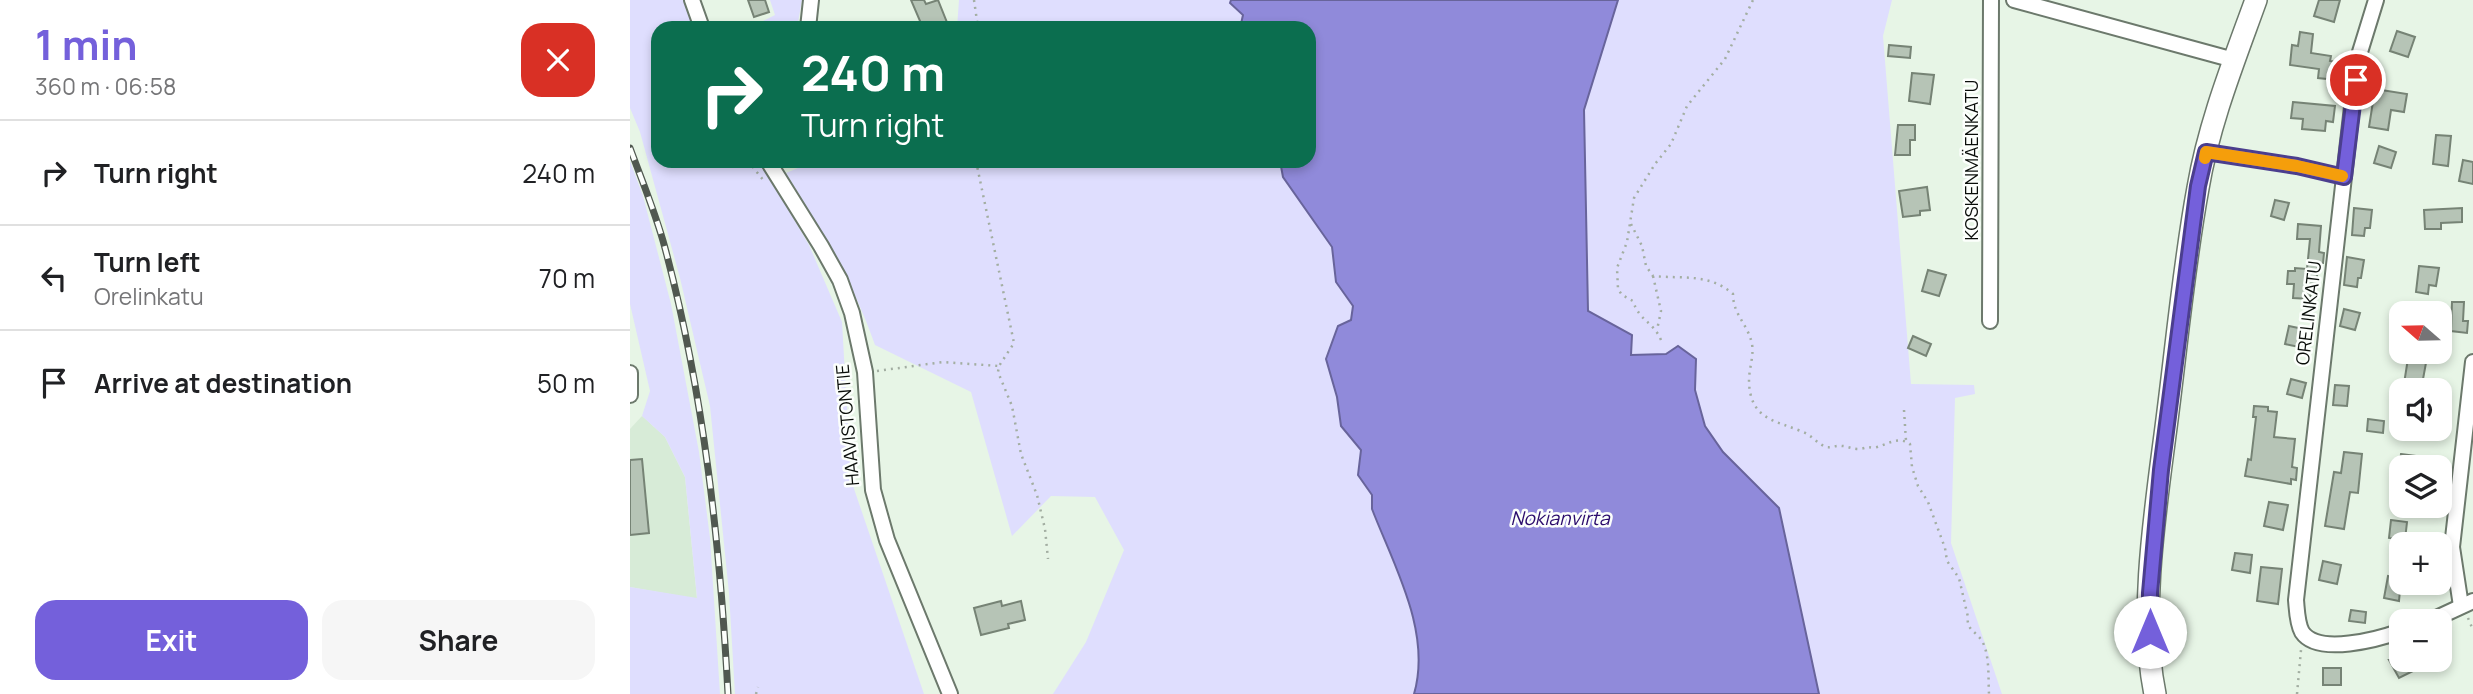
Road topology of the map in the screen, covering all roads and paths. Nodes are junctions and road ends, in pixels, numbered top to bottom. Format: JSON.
{"nodes":[{"id":1,"x":692,"y":0,"type":"edge"},
{"id":2,"x":811,"y":0,"type":"edge"},
{"id":3,"x":974,"y":0,"type":"edge"},
{"id":4,"x":1753,"y":0,"type":"edge"},
{"id":5,"x":1991,"y":0,"type":"edge"},
{"id":6,"x":2014,"y":0,"type":"edge"},
{"id":7,"x":2256,"y":0,"type":"edge"},
{"id":8,"x":2376,"y":0,"type":"edge"},
{"id":9,"x":700,"y":21,"type":"edge"},
{"id":10,"x":809,"y":21,"type":"edge"},
{"id":11,"x":977,"y":21,"type":"edge"},
{"id":12,"x":2234,"y":60,"type":"junction"},
{"id":13,"x":2206,"y":152,"type":"junction"},
{"id":14,"x":772,"y":168,"type":"edge"},
{"id":15,"x":977,"y":168,"type":"edge"},
{"id":16,"x":2344,"y":177,"type":"junction"},
{"id":17,"x":1630,"y":224,"type":"junction"},
{"id":18,"x":1653,"y":276,"type":"junction"},
{"id":19,"x":1990,"y":321,"type":"dead end"},
{"id":20,"x":1657,"y":330,"type":"junction"},
{"id":21,"x":1661,"y":340,"type":"dead end"},
{"id":22,"x":2473,"y":362,"type":"edge"},
{"id":23,"x":999,"y":366,"type":"junction"},
{"id":24,"x":864,"y":372,"type":"junction"},
{"id":25,"x":630,"y":373,"type":"edge"},
{"id":26,"x":630,"y":395,"type":"edge"},
{"id":27,"x":1904,"y":410,"type":"dead end"},
{"id":28,"x":1906,"y":441,"type":"junction"},
{"id":29,"x":1048,"y":559,"type":"dead end"},
{"id":30,"x":2467,"y":604,"type":"edge"},
{"id":31,"x":2303,"y":633,"type":"junction"},
{"id":32,"x":2389,"y":634,"type":"edge"},
{"id":33,"x":758,"y":687,"type":"dead end"},
{"id":34,"x":756,"y":694,"type":"edge"},
{"id":35,"x":950,"y":694,"type":"edge"},
{"id":36,"x":1989,"y":694,"type":"edge"},
{"id":37,"x":2155,"y":694,"type":"edge"},
{"id":38,"x":2297,"y":694,"type":"edge"}],
"edges":[{"from":1,"to":9,"type":"street"},
{"from":2,"to":10,"type":"street"},
{"from":3,"to":11,"type":"path"},
{"from":4,"to":17,"type":"path"},
{"from":5,"to":19,"type":"street","name":"KOSKENMÄENKATU"},
{"from":6,"to":12,"type":"street"},
{"from":7,"to":12,"type":"street"},
{"from":8,"to":16,"type":"street","name":"ORELINKATU"},
{"from":12,"to":13,"type":"street"},
{"from":13,"to":16,"type":"lane"},
{"from":13,"to":37,"type":"street"},
{"from":14,"to":24,"type":"street","name":"HAAVISTONTIE"},
{"from":15,"to":23,"type":"path"},
{"from":16,"to":31,"type":"street","name":"ORELINKATU"},
{"from":17,"to":18,"type":"path"},
{"from":17,"to":20,"type":"path"},
{"from":18,"to":20,"type":"path"},
{"from":18,"to":28,"type":"path"},
{"from":20,"to":21,"type":"path"},
{"from":22,"to":30,"type":"street"},
{"from":23,"to":24,"type":"path"},
{"from":23,"to":29,"type":"path"},
{"from":24,"to":35,"type":"street","name":"HAAVISTONTIE"},
{"from":25,"to":26,"type":"street"},
{"from":27,"to":28,"type":"path"},
{"from":28,"to":36,"type":"path"},
{"from":31,"to":32,"type":"street"},
{"from":31,"to":38,"type":"path"},
{"from":33,"to":34,"type":"path"}]}
